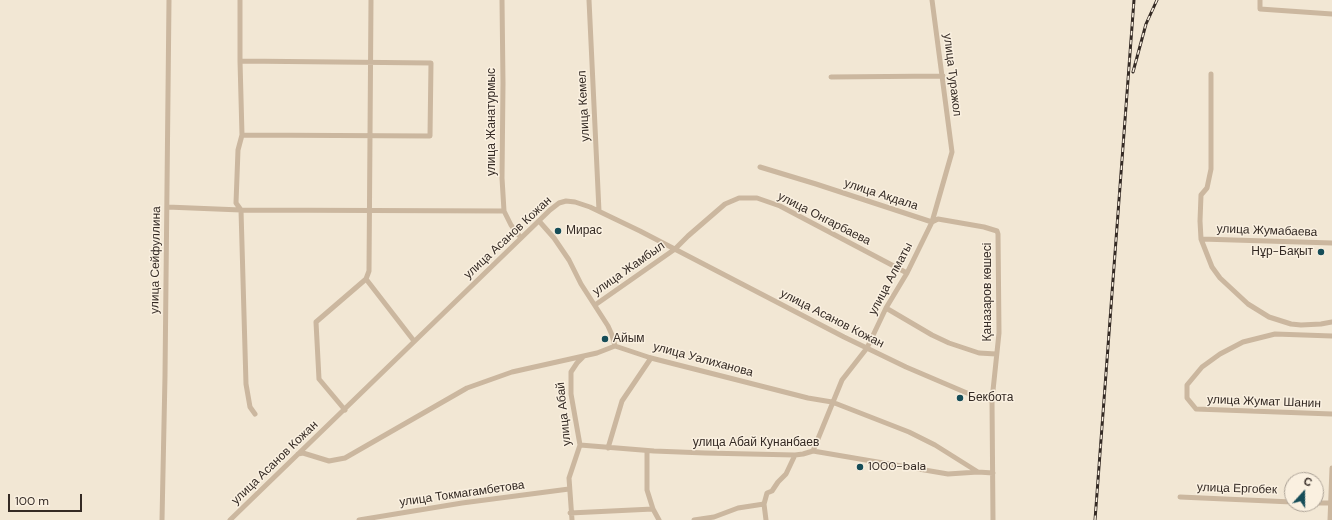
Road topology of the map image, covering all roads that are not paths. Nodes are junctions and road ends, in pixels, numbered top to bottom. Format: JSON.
{"nodes":[{"id":1,"x":169,"y":0,"type":"edge"},
{"id":2,"x":240,"y":0,"type":"edge"},
{"id":3,"x":370,"y":0,"type":"edge"},
{"id":4,"x":502,"y":0,"type":"edge"},
{"id":5,"x":589,"y":0,"type":"edge"},
{"id":6,"x":932,"y":0,"type":"edge"},
{"id":7,"x":1260,"y":0,"type":"edge"},
{"id":8,"x":1332,"y":14,"type":"edge"},
{"id":9,"x":240,"y":60,"type":"junction"},
{"id":10,"x":370,"y":62,"type":"junction"},
{"id":11,"x":1211,"y":74,"type":"dead end"},
{"id":12,"x":943,"y":76,"type":"junction"},
{"id":13,"x":832,"y":77,"type":"dead end"},
{"id":14,"x":242,"y":134,"type":"junction"},
{"id":15,"x":370,"y":136,"type":"junction"},
{"id":16,"x":952,"y":152,"type":"joint"},
{"id":17,"x":760,"y":167,"type":"dead end"},
{"id":18,"x":167,"y":207,"type":"junction"},
{"id":19,"x":241,"y":210,"type":"junction"},
{"id":20,"x":370,"y":210,"type":"junction"},
{"id":21,"x":504,"y":211,"type":"junction"},
{"id":22,"x":599,"y":211,"type":"junction"},
{"id":23,"x":539,"y":221,"type":"junction"},
{"id":24,"x":932,"y":222,"type":"junction"},
{"id":25,"x":997,"y":231,"type":"joint"},
{"id":26,"x":521,"y":238,"type":"junction"},
{"id":27,"x":1201,"y":239,"type":"junction"},
{"id":28,"x":1332,"y":243,"type":"edge"},
{"id":29,"x":675,"y":249,"type":"junction"},
{"id":30,"x":907,"y":273,"type":"junction"},
{"id":31,"x":366,"y":279,"type":"junction"},
{"id":32,"x":595,"y":305,"type":"junction"},
{"id":33,"x":886,"y":308,"type":"junction"},
{"id":34,"x":1332,"y":322,"type":"edge"},
{"id":35,"x":1332,"y":336,"type":"edge"},
{"id":36,"x":414,"y":341,"type":"junction"},
{"id":37,"x":615,"y":346,"type":"junction"},
{"id":38,"x":867,"y":348,"type":"junction"},
{"id":39,"x":996,"y":354,"type":"junction"},
{"id":40,"x":584,"y":356,"type":"junction"},
{"id":41,"x":651,"y":358,"type":"junction"},
{"id":42,"x":992,"y":400,"type":"junction"},
{"id":43,"x":832,"y":402,"type":"junction"},
{"id":44,"x":345,"y":410,"type":"junction"},
{"id":45,"x":255,"y":414,"type":"dead end"},
{"id":46,"x":1332,"y":414,"type":"edge"},
{"id":47,"x":580,"y":445,"type":"junction"},
{"id":48,"x":608,"y":448,"type":"junction"},
{"id":49,"x":647,"y":451,"type":"junction"},
{"id":50,"x":813,"y":451,"type":"junction"},
{"id":51,"x":297,"y":455,"type":"junction"},
{"id":52,"x":795,"y":455,"type":"junction"},
{"id":53,"x":1332,"y":468,"type":"edge"},
{"id":54,"x":978,"y":472,"type":"junction"},
{"id":55,"x":993,"y":473,"type":"junction"},
{"id":56,"x":568,"y":489,"type":"junction"},
{"id":57,"x":1180,"y":497,"type":"dead end"},
{"id":58,"x":1284,"y":502,"type":"edge"},
{"id":59,"x":1331,"y":503,"type":"edge"},
{"id":60,"x":764,"y":504,"type":"junction"},
{"id":61,"x":652,"y":509,"type":"junction"},
{"id":62,"x":570,"y":513,"type":"junction"},
{"id":63,"x":162,"y":520,"type":"edge"},
{"id":64,"x":230,"y":520,"type":"edge"},
{"id":65,"x":360,"y":520,"type":"edge"},
{"id":66,"x":572,"y":520,"type":"edge"},
{"id":67,"x":659,"y":520,"type":"edge"},
{"id":68,"x":694,"y":520,"type":"edge"},
{"id":69,"x":766,"y":520,"type":"edge"},
{"id":70,"x":994,"y":520,"type":"edge"},
{"id":71,"x":1330,"y":520,"type":"edge"}],
"edges":[{"from":1,"to":18,"type":"street","name":"улица Сейфуллина"},
{"from":2,"to":9,"type":"street"},
{"from":3,"to":10,"type":"street"},
{"from":4,"to":21,"type":"street","name":"улица Жанатурмыс"},
{"from":5,"to":22,"type":"street","name":"улица Кемел"},
{"from":6,"to":12,"type":"street","name":"улица Туражол"},
{"from":7,"to":8,"type":"street"},
{"from":9,"to":10,"type":"street"},
{"from":9,"to":14,"type":"street"},
{"from":10,"to":15,"type":"street"},
{"from":10,"to":15,"type":"street"},
{"from":11,"to":27,"type":"street"},
{"from":12,"to":13,"type":"street"},
{"from":12,"to":16,"type":"street","name":"улица Туражол"},
{"from":14,"to":15,"type":"street"},
{"from":14,"to":19,"type":"street"},
{"from":15,"to":20,"type":"street"},
{"from":16,"to":24,"type":"street","name":"улица Алматы"},
{"from":17,"to":24,"type":"street","name":"улица Акдала"},
{"from":18,"to":19,"type":"street"},
{"from":18,"to":63,"type":"street","name":"улица Сейфуллина"},
{"from":19,"to":20,"type":"street"},
{"from":19,"to":45,"type":"street"},
{"from":20,"to":21,"type":"street"},
{"from":20,"to":31,"type":"street"},
{"from":21,"to":26,"type":"street","name":"улица Жанатурмыс"},
{"from":22,"to":23,"type":"street","name":"улица Асанов Кожан"},
{"from":22,"to":29,"type":"street","name":"улица Асанов Кожан"},
{"from":23,"to":26,"type":"street","name":"улица Асанов Кожан"},
{"from":23,"to":32,"type":"street","name":"улица Жамбыл"},
{"from":24,"to":25,"type":"street","name":"улица Акдала"},
{"from":24,"to":30,"type":"street","name":"улица Алматы"},
{"from":25,"to":39,"type":"street","name":"Қаназаров көшесі"},
{"from":26,"to":36,"type":"street","name":"улица Асанов Кожан"},
{"from":27,"to":28,"type":"street","name":"улица Жумабаева"},
{"from":27,"to":34,"type":"street"},
{"from":29,"to":30,"type":"street","name":"улица Онгарбаева"},
{"from":29,"to":32,"type":"street","name":"улица Жамбыл"},
{"from":29,"to":38,"type":"street","name":"улица Асанов Кожан"},
{"from":30,"to":33,"type":"street","name":"улица Алматы"},
{"from":31,"to":36,"type":"street"},
{"from":31,"to":44,"type":"street"},
{"from":32,"to":37,"type":"street","name":"улица Жамбыл"},
{"from":33,"to":38,"type":"street","name":"улица Алматы"},
{"from":33,"to":39,"type":"street"},
{"from":35,"to":46,"type":"street","name":"улица Жумат Шанин"},
{"from":36,"to":44,"type":"street","name":"улица Асанов Кожан"},
{"from":37,"to":40,"type":"street"},
{"from":37,"to":41,"type":"street","name":"улица Уалиханова"},
{"from":38,"to":42,"type":"street","name":"улица Асанов Кожан"},
{"from":38,"to":43,"type":"street","name":"улица Алматы"},
{"from":39,"to":42,"type":"street","name":"Қаназаров көшесі"},
{"from":40,"to":47,"type":"street","name":"улица Абай"},
{"from":40,"to":51,"type":"street"},
{"from":41,"to":43,"type":"street","name":"улица Уалиханова"},
{"from":41,"to":48,"type":"street"},
{"from":42,"to":55,"type":"street","name":"Қаназаров көшесі"},
{"from":43,"to":50,"type":"street","name":"улица Алматы"},
{"from":43,"to":54,"type":"street","name":"улица Уалиханова"},
{"from":44,"to":51,"type":"street","name":"улица Асанов Кожан"},
{"from":47,"to":48,"type":"street","name":"улица Абай Кунанбаев"},
{"from":47,"to":56,"type":"street","name":"улица Абай"},
{"from":48,"to":49,"type":"street","name":"улица Абай Кунанбаев"},
{"from":49,"to":52,"type":"street","name":"улица Абай Кунанбаев"},
{"from":49,"to":61,"type":"street"},
{"from":50,"to":52,"type":"street","name":"улица Абай Кунанбаев"},
{"from":50,"to":54,"type":"street","name":"улица Абай Кунанбаев"},
{"from":51,"to":64,"type":"street","name":"улица Асанов Кожан"},
{"from":52,"to":60,"type":"street"},
{"from":53,"to":59,"type":"street"},
{"from":54,"to":55,"type":"street","name":"улица Уалиханова"},
{"from":55,"to":70,"type":"street","name":"Қаназаров көшесі"},
{"from":56,"to":62,"type":"street","name":"улица Абай"},
{"from":56,"to":65,"type":"street","name":"улица Токмагамбетова"},
{"from":57,"to":58,"type":"street","name":"улица Ергобек"},
{"from":59,"to":71,"type":"street"},
{"from":60,"to":68,"type":"street"},
{"from":60,"to":69,"type":"street"},
{"from":61,"to":62,"type":"street"},
{"from":61,"to":67,"type":"street"},
{"from":62,"to":66,"type":"street","name":"улица Абай"}]}
